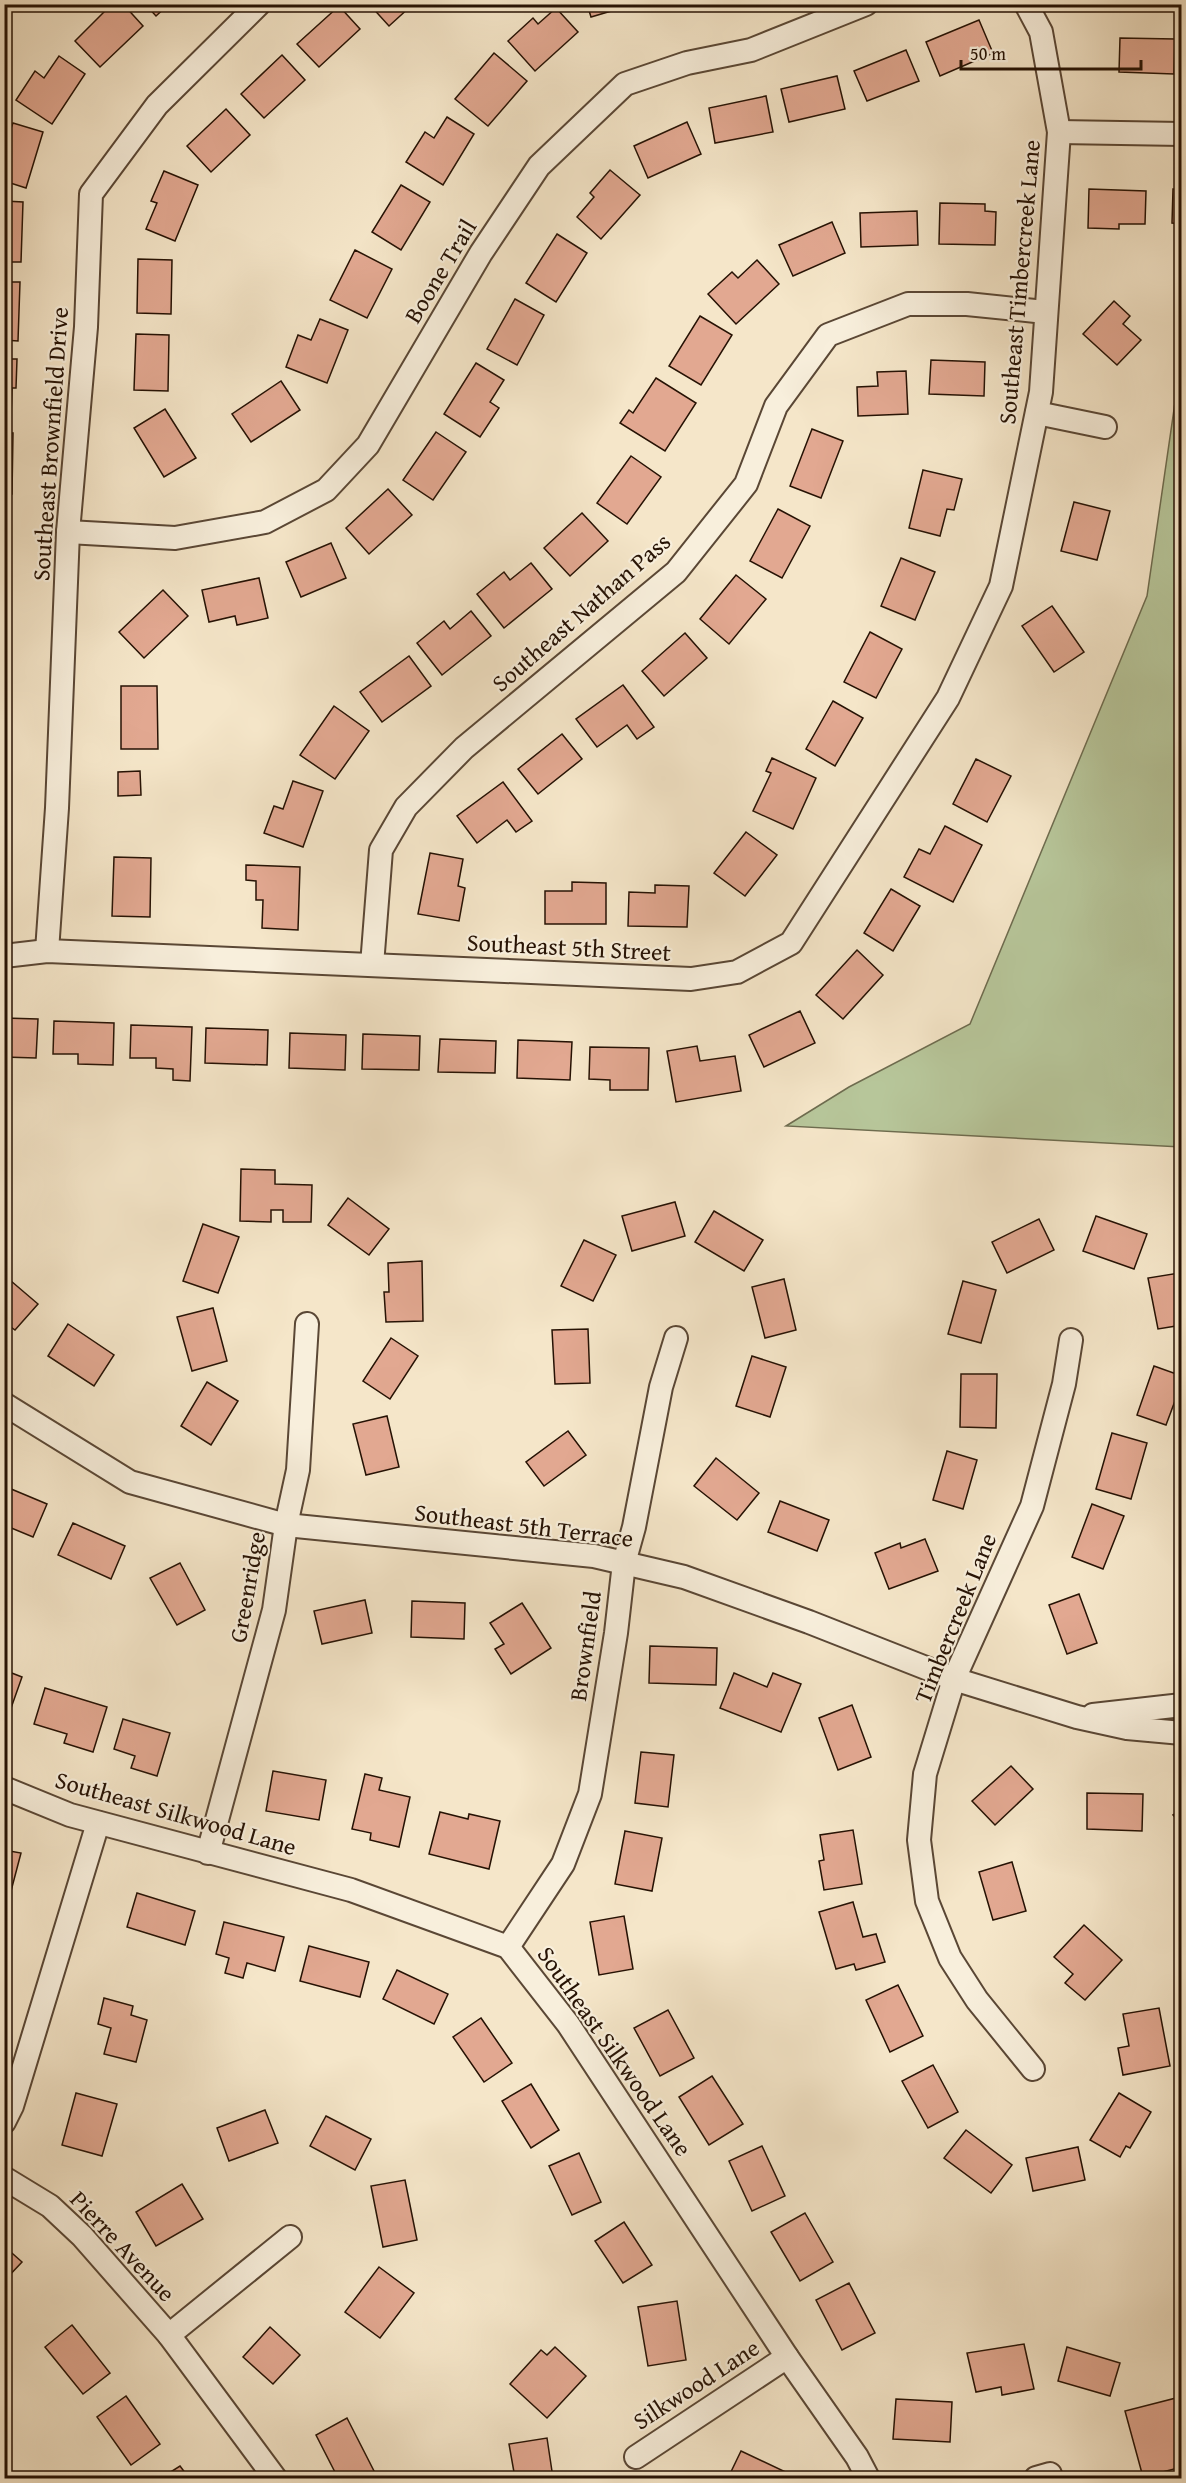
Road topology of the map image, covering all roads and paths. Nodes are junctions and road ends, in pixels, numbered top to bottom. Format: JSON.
{"nodes":[{"id":1,"x":259,"y":4,"type":"edge"},
{"id":2,"x":866,"y":4,"type":"edge"},
{"id":3,"x":1026,"y":4,"type":"edge"},
{"id":4,"x":1059,"y":132,"type":"junction"},
{"id":5,"x":1182,"y":134,"type":"edge"},
{"id":6,"x":1045,"y":312,"type":"junction"},
{"id":7,"x":1037,"y":413,"type":"junction"},
{"id":8,"x":1105,"y":427,"type":"dead end"},
{"id":9,"x":68,"y":532,"type":"junction"},
{"id":10,"x":948,"y":698,"type":"joint"},
{"id":11,"x":47,"y":951,"type":"junction"},
{"id":12,"x":4,"y":956,"type":"edge"},
{"id":13,"x":372,"y":965,"type":"junction"},
{"id":14,"x":307,"y":1324,"type":"dead end"},
{"id":15,"x":676,"y":1338,"type":"dead end"},
{"id":16,"x":1071,"y":1340,"type":"dead end"},
{"id":17,"x":4,"y":1404,"type":"edge"},
{"id":18,"x":286,"y":1526,"type":"junction"},
{"id":19,"x":624,"y":1563,"type":"junction"},
{"id":20,"x":954,"y":1679,"type":"junction"},
{"id":21,"x":1182,"y":1705,"type":"edge"},
{"id":22,"x":1077,"y":1717,"type":"junction"},
{"id":23,"x":1182,"y":1733,"type":"edge"},
{"id":24,"x":4,"y":1788,"type":"edge"},
{"id":25,"x":98,"y":1823,"type":"junction"},
{"id":26,"x":208,"y":1853,"type":"junction"},
{"id":27,"x":508,"y":1947,"type":"junction"},
{"id":28,"x":1033,"y":2069,"type":"dead end"},
{"id":29,"x":4,"y":2122,"type":"edge"},
{"id":30,"x":4,"y":2178,"type":"edge"},
{"id":31,"x":290,"y":2237,"type":"dead end"},
{"id":32,"x":170,"y":2335,"type":"junction"},
{"id":33,"x":787,"y":2357,"type":"junction"},
{"id":34,"x":636,"y":2457,"type":"dead end"},
{"id":35,"x":275,"y":2478,"type":"edge"},
{"id":36,"x":868,"y":2478,"type":"edge"}],
"edges":[{"from":1,"to":9,"type":"street","name":"Southeast Brownfield Drive"},
{"from":2,"to":9,"type":"street","name":"Boone Trail"},
{"from":3,"to":4,"type":"street","name":"Southeast Timbercreek Lane"},
{"from":4,"to":5,"type":"street"},
{"from":4,"to":6,"type":"street","name":"Southeast Timbercreek Lane"},
{"from":6,"to":7,"type":"street","name":"Southeast Timbercreek Lane"},
{"from":6,"to":13,"type":"street","name":"Southeast Nathan Pass"},
{"from":7,"to":8,"type":"street"},
{"from":7,"to":10,"type":"street","name":"Southeast Timbercreek Lane"},
{"from":9,"to":11,"type":"street","name":"Southeast Brownfield Drive"},
{"from":10,"to":13,"type":"street","name":"Southeast 5th Street"},
{"from":11,"to":12,"type":"street","name":"Southeast 5th Street"},
{"from":11,"to":13,"type":"street","name":"Southeast 5th Street"},
{"from":14,"to":18,"type":"street","name":"Greenridge"},
{"from":15,"to":19,"type":"street","name":"Brownfield"},
{"from":16,"to":20,"type":"street","name":"Timbercreek Lane"},
{"from":17,"to":18,"type":"street","name":"Southeast 5th Terrace"},
{"from":18,"to":19,"type":"street","name":"Southeast 5th Terrace"},
{"from":18,"to":26,"type":"street","name":"Greenridge"},
{"from":19,"to":20,"type":"street","name":"Southeast 5th Terrace"},
{"from":19,"to":27,"type":"street","name":"Brownfield"},
{"from":20,"to":22,"type":"street","name":"Southeast 5th Terrace"},
{"from":20,"to":28,"type":"street","name":"Timbercreek Lane"},
{"from":21,"to":22,"type":"street","name":"Southeast 5th Terrace"},
{"from":22,"to":23,"type":"street","name":"Southeast 5th Terrace"},
{"from":24,"to":25,"type":"street","name":"Southeast Silkwood Lane"},
{"from":25,"to":26,"type":"street","name":"Southeast Silkwood Lane"},
{"from":25,"to":29,"type":"street"},
{"from":26,"to":27,"type":"street","name":"Southeast Silkwood Lane"},
{"from":27,"to":33,"type":"street","name":"Southeast Silkwood Lane"},
{"from":30,"to":32,"type":"street","name":"Pierre Avenue"},
{"from":31,"to":32,"type":"street"},
{"from":32,"to":35,"type":"street","name":"Pierre Avenue"},
{"from":33,"to":34,"type":"street","name":"Silkwood Lane"},
{"from":33,"to":36,"type":"street","name":"Southeast Silkwood Lane"}]}
